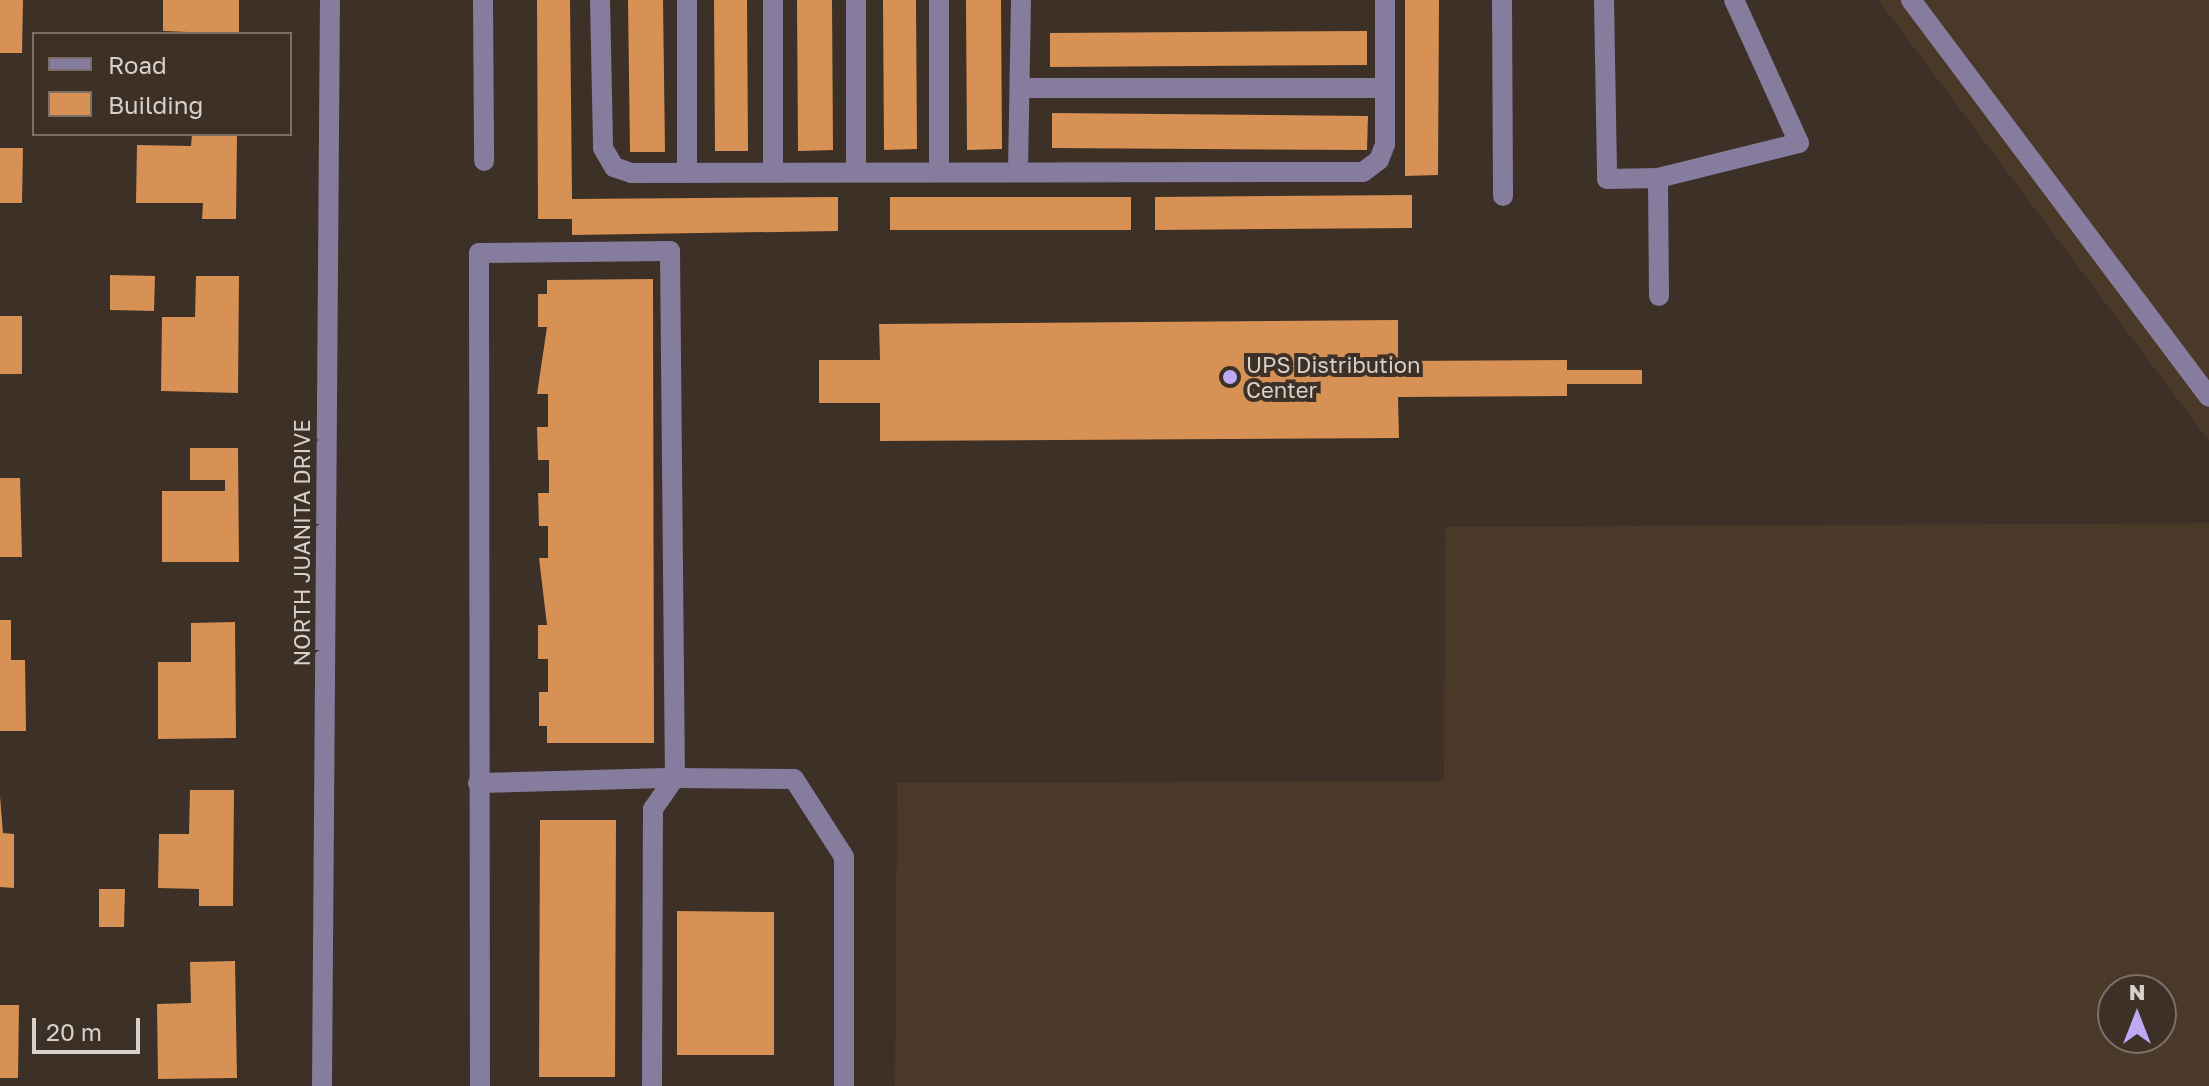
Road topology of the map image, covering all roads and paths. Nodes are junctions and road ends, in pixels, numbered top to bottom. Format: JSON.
{"nodes":[{"id":1,"x":330,"y":0,"type":"edge"},
{"id":2,"x":483,"y":0,"type":"edge"},
{"id":3,"x":600,"y":0,"type":"edge"},
{"id":4,"x":687,"y":0,"type":"edge"},
{"id":5,"x":773,"y":0,"type":"edge"},
{"id":6,"x":856,"y":0,"type":"edge"},
{"id":7,"x":939,"y":0,"type":"edge"},
{"id":8,"x":1021,"y":0,"type":"edge"},
{"id":9,"x":1035,"y":0,"type":"edge"},
{"id":10,"x":1385,"y":0,"type":"edge"},
{"id":11,"x":1502,"y":0,"type":"edge"},
{"id":12,"x":1604,"y":0,"type":"edge"},
{"id":13,"x":1734,"y":0,"type":"edge"},
{"id":14,"x":1911,"y":0,"type":"edge"},
{"id":15,"x":1020,"y":88,"type":"junction"},
{"id":16,"x":1385,"y":88,"type":"junction"},
{"id":17,"x":484,"y":161,"type":"dead end"},
{"id":18,"x":856,"y":170,"type":"junction"},
{"id":19,"x":939,"y":170,"type":"junction"},
{"id":20,"x":1018,"y":171,"type":"junction"},
{"id":21,"x":687,"y":172,"type":"junction"},
{"id":22,"x":773,"y":172,"type":"junction"},
{"id":23,"x":1658,"y":178,"type":"junction"},
{"id":24,"x":1503,"y":196,"type":"dead end"},
{"id":25,"x":1659,"y":296,"type":"dead end"},
{"id":26,"x":2209,"y":397,"type":"edge"},
{"id":27,"x":675,"y":778,"type":"junction"},
{"id":28,"x":478,"y":783,"type":"junction"},
{"id":29,"x":322,"y":1086,"type":"edge"},
{"id":30,"x":480,"y":1086,"type":"edge"},
{"id":31,"x":652,"y":1086,"type":"edge"},
{"id":32,"x":844,"y":1086,"type":"edge"}],
"edges":[{"from":1,"to":29,"type":"street","name":"NORTH JUANITA DRIVE"},
{"from":2,"to":17,"type":"street"},
{"from":3,"to":21,"type":"street"},
{"from":4,"to":21,"type":"street"},
{"from":5,"to":22,"type":"street"},
{"from":6,"to":18,"type":"street"},
{"from":7,"to":19,"type":"street"},
{"from":8,"to":9,"type":"street"},
{"from":8,"to":15,"type":"street"},
{"from":10,"to":16,"type":"street"},
{"from":11,"to":24,"type":"street"},
{"from":12,"to":23,"type":"street"},
{"from":13,"to":23,"type":"street"},
{"from":14,"to":26,"type":"street"},
{"from":15,"to":16,"type":"street"},
{"from":15,"to":20,"type":"street"},
{"from":16,"to":20,"type":"street"},
{"from":18,"to":19,"type":"street"},
{"from":18,"to":22,"type":"street"},
{"from":19,"to":20,"type":"street"},
{"from":21,"to":22,"type":"street"},
{"from":23,"to":25,"type":"street"},
{"from":27,"to":28,"type":"street"},
{"from":27,"to":28,"type":"street"},
{"from":27,"to":31,"type":"street"},
{"from":27,"to":32,"type":"street"},
{"from":28,"to":30,"type":"street"}]}
